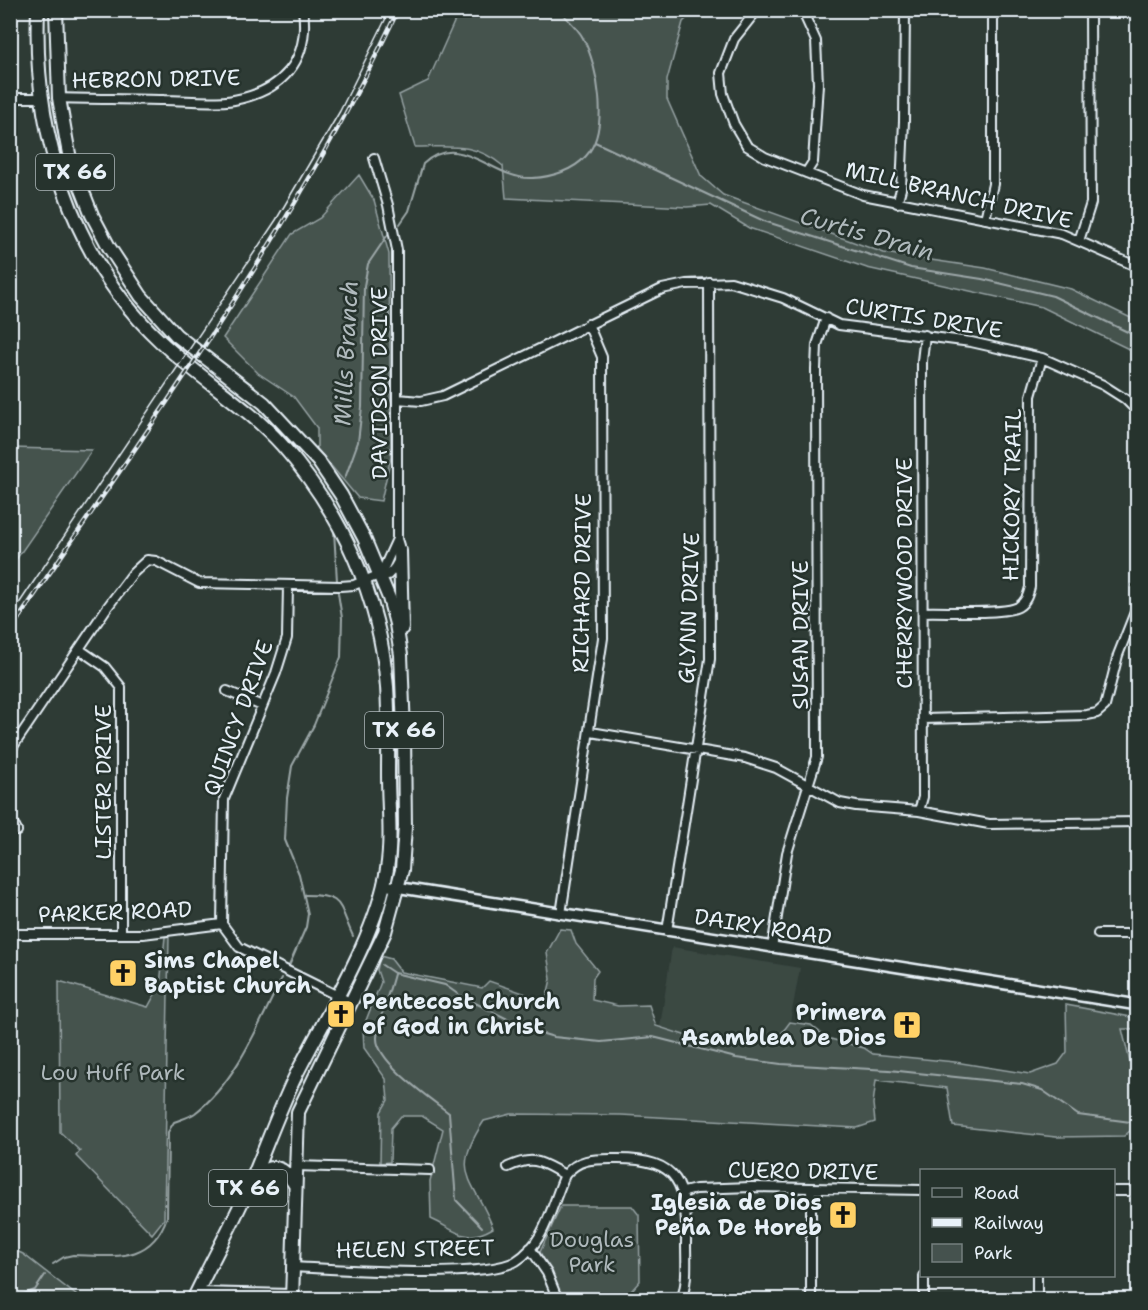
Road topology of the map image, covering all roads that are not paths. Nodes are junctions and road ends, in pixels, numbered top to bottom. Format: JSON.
{"nodes":[{"id":1,"x":38,"y":10,"type":"edge"},
{"id":2,"x":56,"y":10,"type":"edge"},
{"id":3,"x":303,"y":10,"type":"edge"},
{"id":4,"x":757,"y":10,"type":"edge"},
{"id":5,"x":802,"y":10,"type":"edge"},
{"id":6,"x":905,"y":10,"type":"edge"},
{"id":7,"x":993,"y":10,"type":"edge"},
{"id":8,"x":1090,"y":10,"type":"edge"},
{"id":9,"x":37,"y":30,"type":"junction"},
{"id":10,"x":10,"y":98,"type":"edge"},
{"id":11,"x":41,"y":98,"type":"junction"},
{"id":12,"x":58,"y":98,"type":"junction"},
{"id":13,"x":70,"y":157,"type":"junction"},
{"id":14,"x":374,"y":158,"type":"dead end"},
{"id":15,"x":806,"y":173,"type":"junction"},
{"id":16,"x":897,"y":203,"type":"junction"},
{"id":17,"x":985,"y":219,"type":"junction"},
{"id":18,"x":1079,"y":241,"type":"junction"},
{"id":19,"x":1137,"y":267,"type":"edge"},
{"id":20,"x":709,"y":282,"type":"junction"},
{"id":21,"x":826,"y":318,"type":"junction"},
{"id":22,"x":588,"y":324,"type":"junction"},
{"id":23,"x":925,"y":335,"type":"junction"},
{"id":24,"x":1042,"y":358,"type":"junction"},
{"id":25,"x":397,"y":399,"type":"junction"},
{"id":26,"x":1137,"y":412,"type":"edge"},
{"id":27,"x":1137,"y":467,"type":"edge"},
{"id":28,"x":399,"y":545,"type":"junction"},
{"id":29,"x":381,"y":574,"type":"junction"},
{"id":30,"x":365,"y":582,"type":"junction"},
{"id":31,"x":288,"y":586,"type":"junction"},
{"id":32,"x":922,"y":612,"type":"junction"},
{"id":33,"x":79,"y":649,"type":"junction"},
{"id":34,"x":402,"y":674,"type":"junction"},
{"id":35,"x":226,"y":692,"type":"dead end"},
{"id":36,"x":262,"y":706,"type":"junction"},
{"id":37,"x":922,"y":718,"type":"junction"},
{"id":38,"x":591,"y":732,"type":"junction"},
{"id":39,"x":697,"y":749,"type":"junction"},
{"id":40,"x":10,"y":751,"type":"edge"},
{"id":41,"x":809,"y":787,"type":"junction"},
{"id":42,"x":919,"y":811,"type":"junction"},
{"id":43,"x":10,"y":816,"type":"edge"},
{"id":44,"x":1137,"y":822,"type":"edge"},
{"id":45,"x":17,"y":831,"type":"dead end"},
{"id":46,"x":383,"y":885,"type":"junction"},
{"id":47,"x":399,"y":889,"type":"junction"},
{"id":48,"x":561,"y":914,"type":"junction"},
{"id":49,"x":222,"y":924,"type":"junction"},
{"id":50,"x":667,"y":932,"type":"junction"},
{"id":51,"x":10,"y":934,"type":"edge"},
{"id":52,"x":121,"y":934,"type":"junction"},
{"id":53,"x":1098,"y":934,"type":"dead end"},
{"id":54,"x":1137,"y":934,"type":"edge"},
{"id":55,"x":772,"y":948,"type":"junction"},
{"id":56,"x":336,"y":995,"type":"junction"},
{"id":57,"x":352,"y":1003,"type":"junction"},
{"id":58,"x":1137,"y":1005,"type":"edge"},
{"id":59,"x":296,"y":1166,"type":"junction"},
{"id":60,"x":508,"y":1167,"type":"dead end"},
{"id":61,"x":430,"y":1170,"type":"dead end"},
{"id":62,"x":565,"y":1175,"type":"junction"},
{"id":63,"x":253,"y":1178,"type":"junction"},
{"id":64,"x":295,"y":1185,"type":"junction"},
{"id":65,"x":811,"y":1189,"type":"junction"},
{"id":66,"x":920,"y":1190,"type":"edge"},
{"id":67,"x":1115,"y":1191,"type":"edge"},
{"id":68,"x":1137,"y":1191,"type":"edge"},
{"id":69,"x":684,"y":1192,"type":"junction"},
{"id":70,"x":530,"y":1248,"type":"junction"},
{"id":71,"x":294,"y":1268,"type":"junction"},
{"id":72,"x":924,"y":1277,"type":"edge"},
{"id":73,"x":1037,"y":1277,"type":"edge"},
{"id":74,"x":195,"y":1296,"type":"edge"},
{"id":75,"x":292,"y":1297,"type":"edge"},
{"id":76,"x":558,"y":1299,"type":"edge"},
{"id":77,"x":681,"y":1299,"type":"edge"},
{"id":78,"x":811,"y":1299,"type":"edge"},
{"id":79,"x":924,"y":1299,"type":"edge"},
{"id":80,"x":1037,"y":1299,"type":"edge"}],
"edges":[{"from":1,"to":9,"type":"main road","number":"TX 66"},
{"from":2,"to":12,"type":"main road","number":"TX 66"},
{"from":3,"to":12,"type":"street","name":"HEBRON DRIVE"},
{"from":4,"to":15,"type":"street","name":"MILL BRANCH DRIVE"},
{"from":5,"to":15,"type":"street"},
{"from":6,"to":16,"type":"street"},
{"from":7,"to":17,"type":"street"},
{"from":8,"to":18,"type":"street"},
{"from":9,"to":11,"type":"main road","number":"TX 66"},
{"from":9,"to":12,"type":"main road"},
{"from":10,"to":11,"type":"street","name":"HEBRON DRIVE"},
{"from":11,"to":13,"type":"main road"},
{"from":11,"to":30,"type":"main road","number":"TX 66"},
{"from":12,"to":13,"type":"main road","number":"TX 66"},
{"from":13,"to":29,"type":"main road","number":"TX 66"},
{"from":14,"to":25,"type":"street","name":"DAVIDSON DRIVE"},
{"from":15,"to":16,"type":"street","name":"MILL BRANCH DRIVE"},
{"from":16,"to":17,"type":"street","name":"MILL BRANCH DRIVE"},
{"from":17,"to":18,"type":"street","name":"MILL BRANCH DRIVE"},
{"from":18,"to":19,"type":"street","name":"MILL BRANCH DRIVE"},
{"from":20,"to":21,"type":"street","name":"CURTIS DRIVE"},
{"from":20,"to":22,"type":"street","name":"CURTIS DRIVE"},
{"from":20,"to":39,"type":"street","name":"GLYNN DRIVE"},
{"from":21,"to":23,"type":"street","name":"CURTIS DRIVE"},
{"from":21,"to":41,"type":"street","name":"SUSAN DRIVE"},
{"from":22,"to":25,"type":"street","name":"CURTIS DRIVE"},
{"from":22,"to":38,"type":"street","name":"RICHARD DRIVE"},
{"from":23,"to":24,"type":"street","name":"CURTIS DRIVE"},
{"from":23,"to":32,"type":"street","name":"CHERRYWOOD DRIVE"},
{"from":24,"to":26,"type":"street","name":"CURTIS DRIVE"},
{"from":24,"to":32,"type":"street","name":"HICKORY TRAIL"},
{"from":25,"to":28,"type":"street","name":"DAVIDSON DRIVE"},
{"from":27,"to":37,"type":"street"},
{"from":28,"to":29,"type":"street","name":"DAVIDSON DRIVE"},
{"from":28,"to":29,"type":"street"},
{"from":28,"to":34,"type":"main road"},
{"from":29,"to":30,"type":"street"},
{"from":29,"to":34,"type":"main road","number":"TX 66"},
{"from":30,"to":31,"type":"street"},
{"from":30,"to":46,"type":"main road","number":"TX 66"},
{"from":31,"to":33,"type":"street"},
{"from":31,"to":36,"type":"street","name":"QUINCY DRIVE"},
{"from":32,"to":37,"type":"street","name":"CHERRYWOOD DRIVE"},
{"from":33,"to":40,"type":"street"},
{"from":33,"to":52,"type":"street","name":"LISTER DRIVE"},
{"from":34,"to":47,"type":"main road","number":"TX 66"},
{"from":35,"to":36,"type":"street"},
{"from":36,"to":49,"type":"street","name":"QUINCY DRIVE"},
{"from":37,"to":42,"type":"street","name":"CHERRYWOOD DRIVE"},
{"from":38,"to":39,"type":"street"},
{"from":38,"to":48,"type":"street","name":"RICHARD DRIVE"},
{"from":39,"to":41,"type":"street"},
{"from":39,"to":50,"type":"street","name":"GLYNN DRIVE"},
{"from":41,"to":42,"type":"street"},
{"from":41,"to":55,"type":"street","name":"SUSAN DRIVE"},
{"from":42,"to":44,"type":"street"},
{"from":43,"to":45,"type":"street"},
{"from":46,"to":47,"type":"street","name":"DAIRY ROAD"},
{"from":46,"to":56,"type":"main road","number":"TX 66"},
{"from":47,"to":48,"type":"street","name":"DAIRY ROAD"},
{"from":47,"to":57,"type":"main road","number":"TX 66"},
{"from":48,"to":50,"type":"street","name":"DAIRY ROAD"},
{"from":49,"to":52,"type":"street","name":"PARKER ROAD"},
{"from":49,"to":56,"type":"street"},
{"from":50,"to":55,"type":"street","name":"DAIRY ROAD"},
{"from":51,"to":52,"type":"street","name":"PARKER ROAD"},
{"from":53,"to":54,"type":"street"},
{"from":55,"to":58,"type":"street","name":"DAIRY ROAD"},
{"from":56,"to":57,"type":"street"},
{"from":56,"to":63,"type":"main road","number":"TX 66"},
{"from":57,"to":59,"type":"main road","number":"TX 66"},
{"from":59,"to":61,"type":"street"},
{"from":59,"to":64,"type":"main road","number":"TX 66"},
{"from":60,"to":62,"type":"street"},
{"from":62,"to":69,"type":"street"},
{"from":62,"to":70,"type":"street"},
{"from":63,"to":64,"type":"main road"},
{"from":63,"to":74,"type":"main road","number":"TX 66"},
{"from":64,"to":71,"type":"main road","number":"TX 66"},
{"from":65,"to":66,"type":"street","name":"CUERO DRIVE"},
{"from":65,"to":69,"type":"street","name":"CUERO DRIVE"},
{"from":65,"to":78,"type":"street"},
{"from":67,"to":68,"type":"street"},
{"from":69,"to":77,"type":"street"},
{"from":70,"to":71,"type":"street","name":"HELEN STREET"},
{"from":70,"to":76,"type":"street"},
{"from":71,"to":75,"type":"main road","number":"TX 66"},
{"from":72,"to":79,"type":"street"},
{"from":73,"to":80,"type":"street"},
{"from":74,"to":75,"type":"street"}]}
